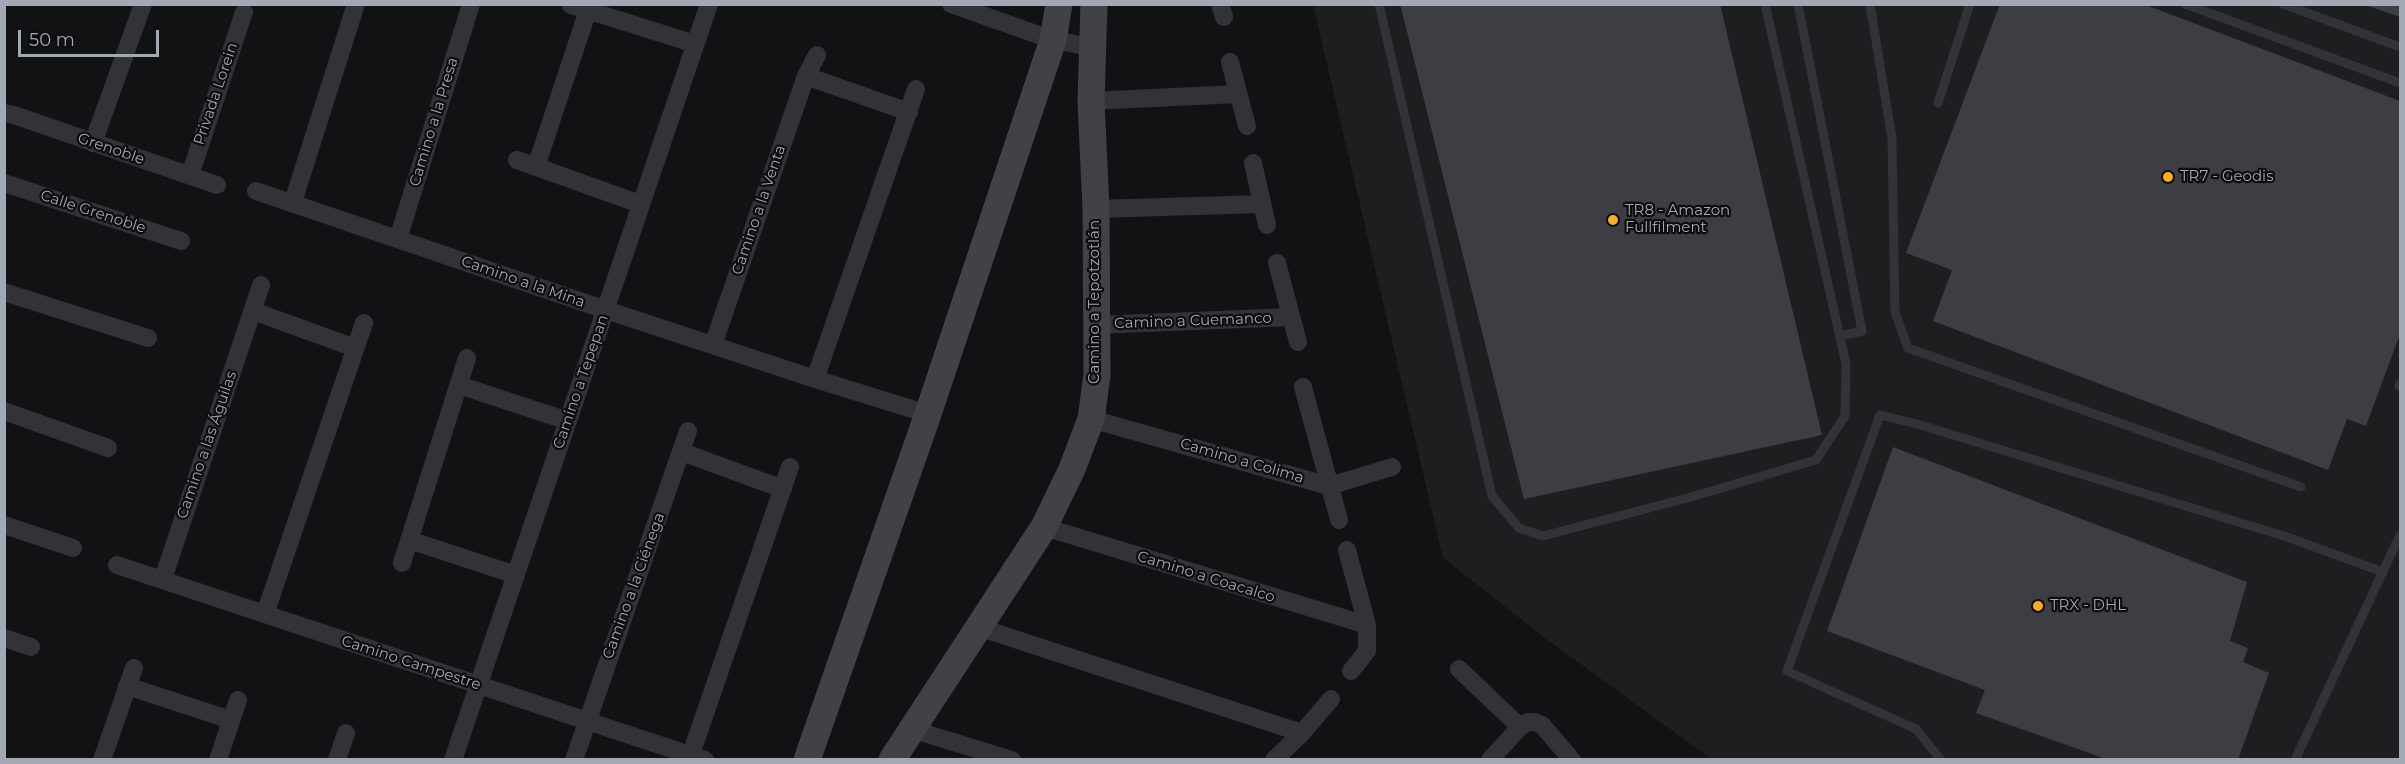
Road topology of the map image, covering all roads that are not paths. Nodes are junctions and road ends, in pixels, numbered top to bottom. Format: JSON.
{"nodes":[{"id":1,"x":143,"y":4,"type":"edge"},
{"id":2,"x":356,"y":4,"type":"edge"},
{"id":3,"x":471,"y":4,"type":"edge"},
{"id":4,"x":571,"y":4,"type":"edge"},
{"id":5,"x":709,"y":4,"type":"edge"},
{"id":6,"x":951,"y":4,"type":"edge"},
{"id":7,"x":1059,"y":4,"type":"edge"},
{"id":8,"x":1094,"y":4,"type":"edge"},
{"id":9,"x":1379,"y":4,"type":"edge"},
{"id":10,"x":1766,"y":4,"type":"edge"},
{"id":11,"x":1798,"y":4,"type":"edge"},
{"id":12,"x":1870,"y":4,"type":"edge"},
{"id":13,"x":1970,"y":4,"type":"edge"},
{"id":14,"x":2185,"y":4,"type":"edge"},
{"id":15,"x":2283,"y":4,"type":"edge"},
{"id":16,"x":588,"y":10,"type":"junction"},
{"id":17,"x":244,"y":12,"type":"dead end"},
{"id":18,"x":1053,"y":40,"type":"junction"},
{"id":19,"x":695,"y":44,"type":"junction"},
{"id":20,"x":1091,"y":47,"type":"junction"},
{"id":21,"x":2400,"y":47,"type":"edge"},
{"id":22,"x":817,"y":55,"type":"dead end"},
{"id":23,"x":1230,"y":62,"type":"dead end"},
{"id":24,"x":806,"y":76,"type":"junction"},
{"id":25,"x":2400,"y":83,"type":"edge"},
{"id":26,"x":916,"y":89,"type":"dead end"},
{"id":27,"x":1237,"y":94,"type":"junction"},
{"id":28,"x":1091,"y":101,"type":"junction"},
{"id":29,"x":1938,"y":102,"type":"dead end"},
{"id":30,"x":909,"y":112,"type":"junction"},
{"id":31,"x":4,"y":113,"type":"edge"},
{"id":32,"x":1247,"y":126,"type":"dead end"},
{"id":33,"x":93,"y":143,"type":"junction"},
{"id":34,"x":516,"y":160,"type":"dead end"},
{"id":35,"x":1253,"y":163,"type":"dead end"},
{"id":36,"x":536,"y":167,"type":"junction"},
{"id":37,"x":190,"y":175,"type":"junction"},
{"id":38,"x":4,"y":183,"type":"edge"},
{"id":39,"x":217,"y":185,"type":"dead end"},
{"id":40,"x":256,"y":191,"type":"dead end"},
{"id":41,"x":293,"y":202,"type":"junction"},
{"id":42,"x":640,"y":204,"type":"junction"},
{"id":43,"x":1262,"y":204,"type":"junction"},
{"id":44,"x":1096,"y":209,"type":"junction"},
{"id":45,"x":1267,"y":225,"type":"dead end"},
{"id":46,"x":398,"y":239,"type":"junction"},
{"id":47,"x":181,"y":241,"type":"dead end"},
{"id":48,"x":1277,"y":263,"type":"dead end"},
{"id":49,"x":261,"y":285,"type":"dead end"},
{"id":50,"x":4,"y":292,"type":"edge"},
{"id":51,"x":606,"y":310,"type":"junction"},
{"id":52,"x":253,"y":311,"type":"junction"},
{"id":53,"x":1290,"y":317,"type":"junction"},
{"id":54,"x":364,"y":323,"type":"dead end"},
{"id":55,"x":1096,"y":325,"type":"junction"},
{"id":56,"x":1840,"y":336,"type":"junction"},
{"id":57,"x":148,"y":338,"type":"dead end"},
{"id":58,"x":1298,"y":342,"type":"dead end"},
{"id":59,"x":712,"y":345,"type":"junction"},
{"id":60,"x":355,"y":348,"type":"junction"},
{"id":61,"x":467,"y":358,"type":"dead end"},
{"id":62,"x":815,"y":379,"type":"junction"},
{"id":63,"x":459,"y":385,"type":"junction"},
{"id":64,"x":1303,"y":387,"type":"dead end"},
{"id":65,"x":4,"y":411,"type":"edge"},
{"id":66,"x":928,"y":414,"type":"junction"},
{"id":67,"x":1091,"y":419,"type":"junction"},
{"id":68,"x":568,"y":421,"type":"junction"},
{"id":69,"x":688,"y":430,"type":"dead end"},
{"id":70,"x":108,"y":448,"type":"dead end"},
{"id":71,"x":682,"y":452,"type":"junction"},
{"id":72,"x":790,"y":467,"type":"dead end"},
{"id":73,"x":1392,"y":467,"type":"dead end"},
{"id":74,"x":1329,"y":486,"type":"junction"},
{"id":75,"x":2301,"y":487,"type":"dead end"},
{"id":76,"x":783,"y":489,"type":"junction"},
{"id":77,"x":1339,"y":520,"type":"dead end"},
{"id":78,"x":4,"y":525,"type":"edge"},
{"id":79,"x":1044,"y":527,"type":"junction"},
{"id":80,"x":2400,"y":535,"type":"edge"},
{"id":81,"x":409,"y":540,"type":"junction"},
{"id":82,"x":73,"y":548,"type":"dead end"},
{"id":83,"x":1347,"y":550,"type":"dead end"},
{"id":84,"x":402,"y":563,"type":"dead end"},
{"id":85,"x":117,"y":565,"type":"dead end"},
{"id":86,"x":2383,"y":572,"type":"junction"},
{"id":87,"x":516,"y":575,"type":"junction"},
{"id":88,"x":163,"y":579,"type":"junction"},
{"id":89,"x":265,"y":614,"type":"junction"},
{"id":90,"x":1367,"y":625,"type":"junction"},
{"id":91,"x":978,"y":627,"type":"junction"},
{"id":92,"x":4,"y":638,"type":"edge"},
{"id":93,"x":31,"y":647,"type":"dead end"},
{"id":94,"x":134,"y":668,"type":"dead end"},
{"id":95,"x":1459,"y":669,"type":"dead end"},
{"id":96,"x":1351,"y":671,"type":"dead end"},
{"id":97,"x":127,"y":686,"type":"junction"},
{"id":98,"x":479,"y":686,"type":"junction"},
{"id":99,"x":1331,"y":699,"type":"dead end"},
{"id":100,"x":238,"y":700,"type":"dead end"},
{"id":101,"x":231,"y":720,"type":"junction"},
{"id":102,"x":588,"y":720,"type":"junction"},
{"id":103,"x":1524,"y":725,"type":"junction"},
{"id":104,"x":911,"y":729,"type":"junction"},
{"id":105,"x":346,"y":733,"type":"dead end"},
{"id":106,"x":1302,"y":733,"type":"junction"},
{"id":107,"x":344,"y":757,"type":"edge"},
{"id":108,"x":695,"y":758,"type":"edge"},
{"id":109,"x":102,"y":759,"type":"edge"},
{"id":110,"x":218,"y":759,"type":"edge"},
{"id":111,"x":453,"y":759,"type":"edge"},
{"id":112,"x":574,"y":759,"type":"edge"},
{"id":113,"x":807,"y":759,"type":"edge"},
{"id":114,"x":892,"y":759,"type":"edge"},
{"id":115,"x":1012,"y":759,"type":"edge"},
{"id":116,"x":1274,"y":759,"type":"edge"},
{"id":117,"x":1490,"y":759,"type":"edge"},
{"id":118,"x":1572,"y":759,"type":"edge"},
{"id":119,"x":1941,"y":759,"type":"edge"},
{"id":120,"x":2295,"y":759,"type":"edge"}],
"edges":[{"from":1,"to":33,"type":"street"},
{"from":2,"to":41,"type":"street"},
{"from":3,"to":46,"type":"street","name":"Camino a la Presa"},
{"from":4,"to":16,"type":"street"},
{"from":5,"to":19,"type":"street","name":"Camino a Tepepan"},
{"from":6,"to":18,"type":"street"},
{"from":7,"to":18,"type":"main road"},
{"from":8,"to":20,"type":"main road","name":"Camino a Tepotzotlán"},
{"from":9,"to":56,"type":"lane"},
{"from":10,"to":56,"type":"lane"},
{"from":11,"to":56,"type":"lane"},
{"from":12,"to":75,"type":"lane"},
{"from":13,"to":29,"type":"lane"},
{"from":14,"to":25,"type":"lane"},
{"from":15,"to":21,"type":"lane"},
{"from":16,"to":19,"type":"street"},
{"from":16,"to":36,"type":"street"},
{"from":17,"to":37,"type":"street","name":"Privada Lorein"},
{"from":18,"to":20,"type":"street"},
{"from":18,"to":66,"type":"main road"},
{"from":19,"to":42,"type":"street","name":"Camino a Tepepan"},
{"from":20,"to":28,"type":"main road","name":"Camino a Tepotzotlán"},
{"from":22,"to":24,"type":"street","name":"Camino a la Venta"},
{"from":23,"to":27,"type":"street"},
{"from":24,"to":30,"type":"street"},
{"from":24,"to":59,"type":"street","name":"Camino a la Venta"},
{"from":26,"to":30,"type":"street"},
{"from":27,"to":28,"type":"street"},
{"from":27,"to":32,"type":"street"},
{"from":28,"to":44,"type":"main road","name":"Camino a Tepotzotlán"},
{"from":30,"to":62,"type":"street"},
{"from":31,"to":33,"type":"street","name":"Grenoble"},
{"from":33,"to":37,"type":"street","name":"Grenoble"},
{"from":34,"to":36,"type":"street"},
{"from":35,"to":43,"type":"street"},
{"from":36,"to":42,"type":"street"},
{"from":37,"to":39,"type":"street","name":"Grenoble"},
{"from":38,"to":47,"type":"street","name":"Calle Grenoble"},
{"from":40,"to":41,"type":"street","name":"Camino a la Mina"},
{"from":41,"to":46,"type":"street","name":"Camino a la Mina"},
{"from":42,"to":51,"type":"street","name":"Camino a Tepepan"},
{"from":43,"to":44,"type":"street"},
{"from":43,"to":45,"type":"street"},
{"from":44,"to":55,"type":"main road","name":"Camino a Tepotzotlán"},
{"from":46,"to":51,"type":"street","name":"Camino a la Mina"},
{"from":48,"to":53,"type":"street"},
{"from":49,"to":52,"type":"street","name":"Camino a las Águilas"},
{"from":50,"to":57,"type":"street"},
{"from":51,"to":59,"type":"street","name":"Camino a la Mina"},
{"from":51,"to":68,"type":"street","name":"Camino a Tepepan"},
{"from":52,"to":60,"type":"street"},
{"from":52,"to":88,"type":"street","name":"Camino a las Águilas"},
{"from":53,"to":55,"type":"street","name":"Camino a Cuemanco"},
{"from":53,"to":58,"type":"street"},
{"from":54,"to":60,"type":"street"},
{"from":55,"to":67,"type":"main road","name":"Camino a Tepotzotlán"},
{"from":59,"to":62,"type":"street","name":"Camino a la Mina"},
{"from":60,"to":89,"type":"street"},
{"from":61,"to":63,"type":"street"},
{"from":62,"to":66,"type":"street","name":"Camino a la Mina"},
{"from":63,"to":68,"type":"street"},
{"from":63,"to":81,"type":"street"},
{"from":64,"to":74,"type":"street"},
{"from":65,"to":70,"type":"street"},
{"from":66,"to":113,"type":"main road"},
{"from":67,"to":74,"type":"street","name":"Camino a Colima"},
{"from":67,"to":79,"type":"main road","name":"Camino a Tepotzotlán"},
{"from":68,"to":87,"type":"street","name":"Camino a Tepepan"},
{"from":69,"to":71,"type":"street","name":"Camino a la Ciénega"},
{"from":71,"to":76,"type":"street"},
{"from":71,"to":102,"type":"street","name":"Camino a la Ciénega"},
{"from":72,"to":76,"type":"street"},
{"from":73,"to":74,"type":"street"},
{"from":74,"to":77,"type":"street"},
{"from":76,"to":108,"type":"street"},
{"from":78,"to":82,"type":"street"},
{"from":79,"to":90,"type":"street","name":"Camino a Coacalco"},
{"from":79,"to":91,"type":"main road","name":"Camino a Tepotzotlán"},
{"from":80,"to":86,"type":"lane"},
{"from":81,"to":84,"type":"street"},
{"from":81,"to":87,"type":"street"},
{"from":83,"to":90,"type":"street"},
{"from":85,"to":88,"type":"street","name":"Camino Campestre"},
{"from":86,"to":119,"type":"lane"},
{"from":86,"to":120,"type":"lane"},
{"from":87,"to":98,"type":"street","name":"Camino a Tepepan"},
{"from":88,"to":89,"type":"street","name":"Camino Campestre"},
{"from":89,"to":98,"type":"street","name":"Camino Campestre"},
{"from":90,"to":96,"type":"street"},
{"from":91,"to":104,"type":"main road","name":"Camino a Tepotzotlán"},
{"from":91,"to":106,"type":"street"},
{"from":92,"to":93,"type":"street"},
{"from":94,"to":97,"type":"street"},
{"from":95,"to":103,"type":"street"},
{"from":97,"to":101,"type":"street"},
{"from":97,"to":109,"type":"street"},
{"from":98,"to":102,"type":"street","name":"Camino Campestre"},
{"from":98,"to":111,"type":"street","name":"Camino a Tepepan"},
{"from":99,"to":106,"type":"street"},
{"from":100,"to":101,"type":"street"},
{"from":101,"to":110,"type":"street"},
{"from":102,"to":108,"type":"street","name":"Camino Campestre"},
{"from":102,"to":112,"type":"street","name":"Camino a la Ciénega"},
{"from":103,"to":117,"type":"street"},
{"from":103,"to":118,"type":"street"},
{"from":104,"to":114,"type":"main road","name":"Camino a Tepotzotlán"},
{"from":104,"to":115,"type":"street"},
{"from":105,"to":107,"type":"street"},
{"from":106,"to":116,"type":"street"}]}
